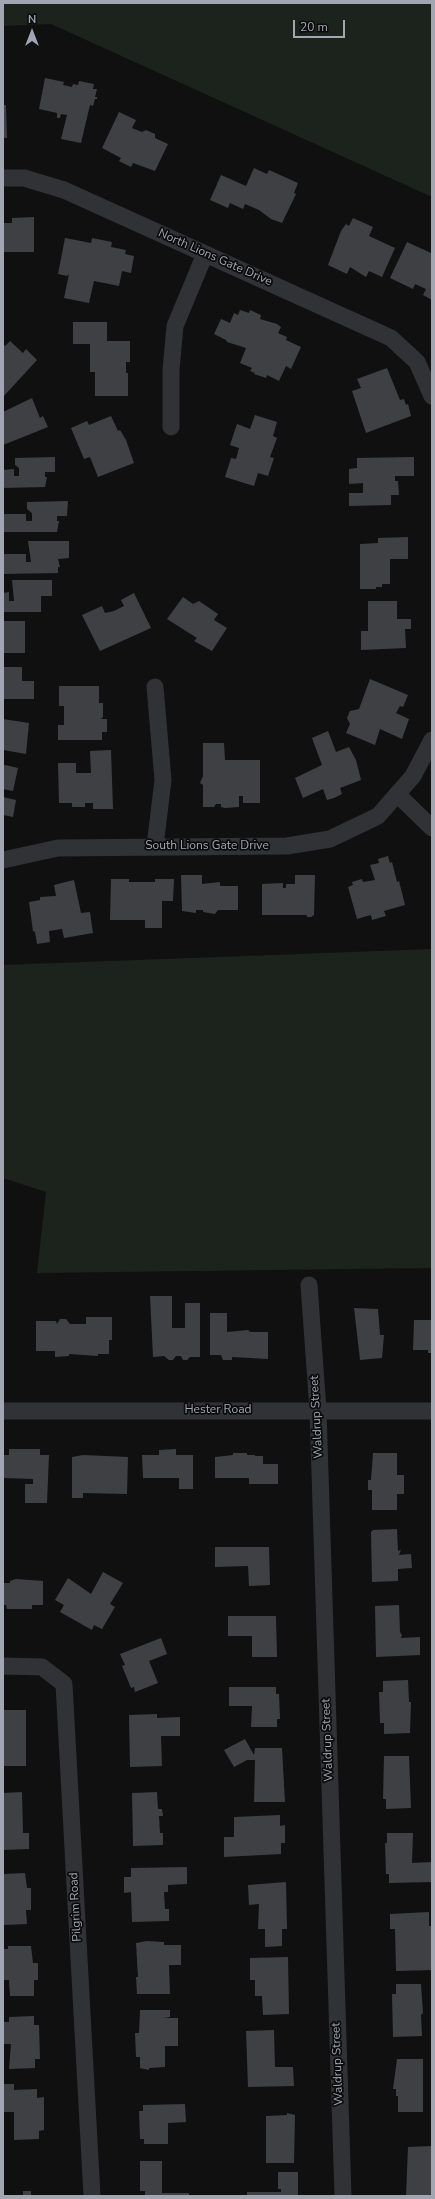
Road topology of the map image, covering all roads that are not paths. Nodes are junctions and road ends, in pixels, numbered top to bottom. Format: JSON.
{"nodes":[{"id":1,"x":3,"y":178,"type":"edge"},
{"id":2,"x":205,"y":254,"type":"junction"},
{"id":3,"x":432,"y":396,"type":"edge"},
{"id":4,"x":171,"y":427,"type":"dead end"},
{"id":5,"x":156,"y":687,"type":"dead end"},
{"id":6,"x":432,"y":740,"type":"edge"},
{"id":7,"x":397,"y":794,"type":"junction"},
{"id":8,"x":432,"y":828,"type":"edge"},
{"id":9,"x":155,"y":846,"type":"junction"},
{"id":10,"x":3,"y":860,"type":"edge"},
{"id":11,"x":309,"y":1285,"type":"dead end"},
{"id":12,"x":318,"y":1410,"type":"junction"},
{"id":13,"x":432,"y":1410,"type":"edge"},
{"id":14,"x":3,"y":1411,"type":"edge"},
{"id":15,"x":3,"y":1666,"type":"edge"},
{"id":16,"x":92,"y":2196,"type":"edge"},
{"id":17,"x":343,"y":2196,"type":"edge"}],
"edges":[{"from":1,"to":2,"type":"street","name":"North Lions Gate Drive"},
{"from":2,"to":3,"type":"street","name":"North Lions Gate Drive"},
{"from":2,"to":4,"type":"street"},
{"from":5,"to":9,"type":"street"},
{"from":6,"to":7,"type":"street","name":"South Lions Gate Drive"},
{"from":7,"to":8,"type":"street"},
{"from":7,"to":9,"type":"street","name":"South Lions Gate Drive"},
{"from":9,"to":10,"type":"street","name":"South Lions Gate Drive"},
{"from":11,"to":12,"type":"street","name":"Waldrup Street"},
{"from":12,"to":13,"type":"street","name":"Hester Road"},
{"from":12,"to":14,"type":"street","name":"Hester Road"},
{"from":12,"to":17,"type":"street","name":"Waldrup Street"},
{"from":15,"to":16,"type":"street","name":"Pilgrim Road"}]}
